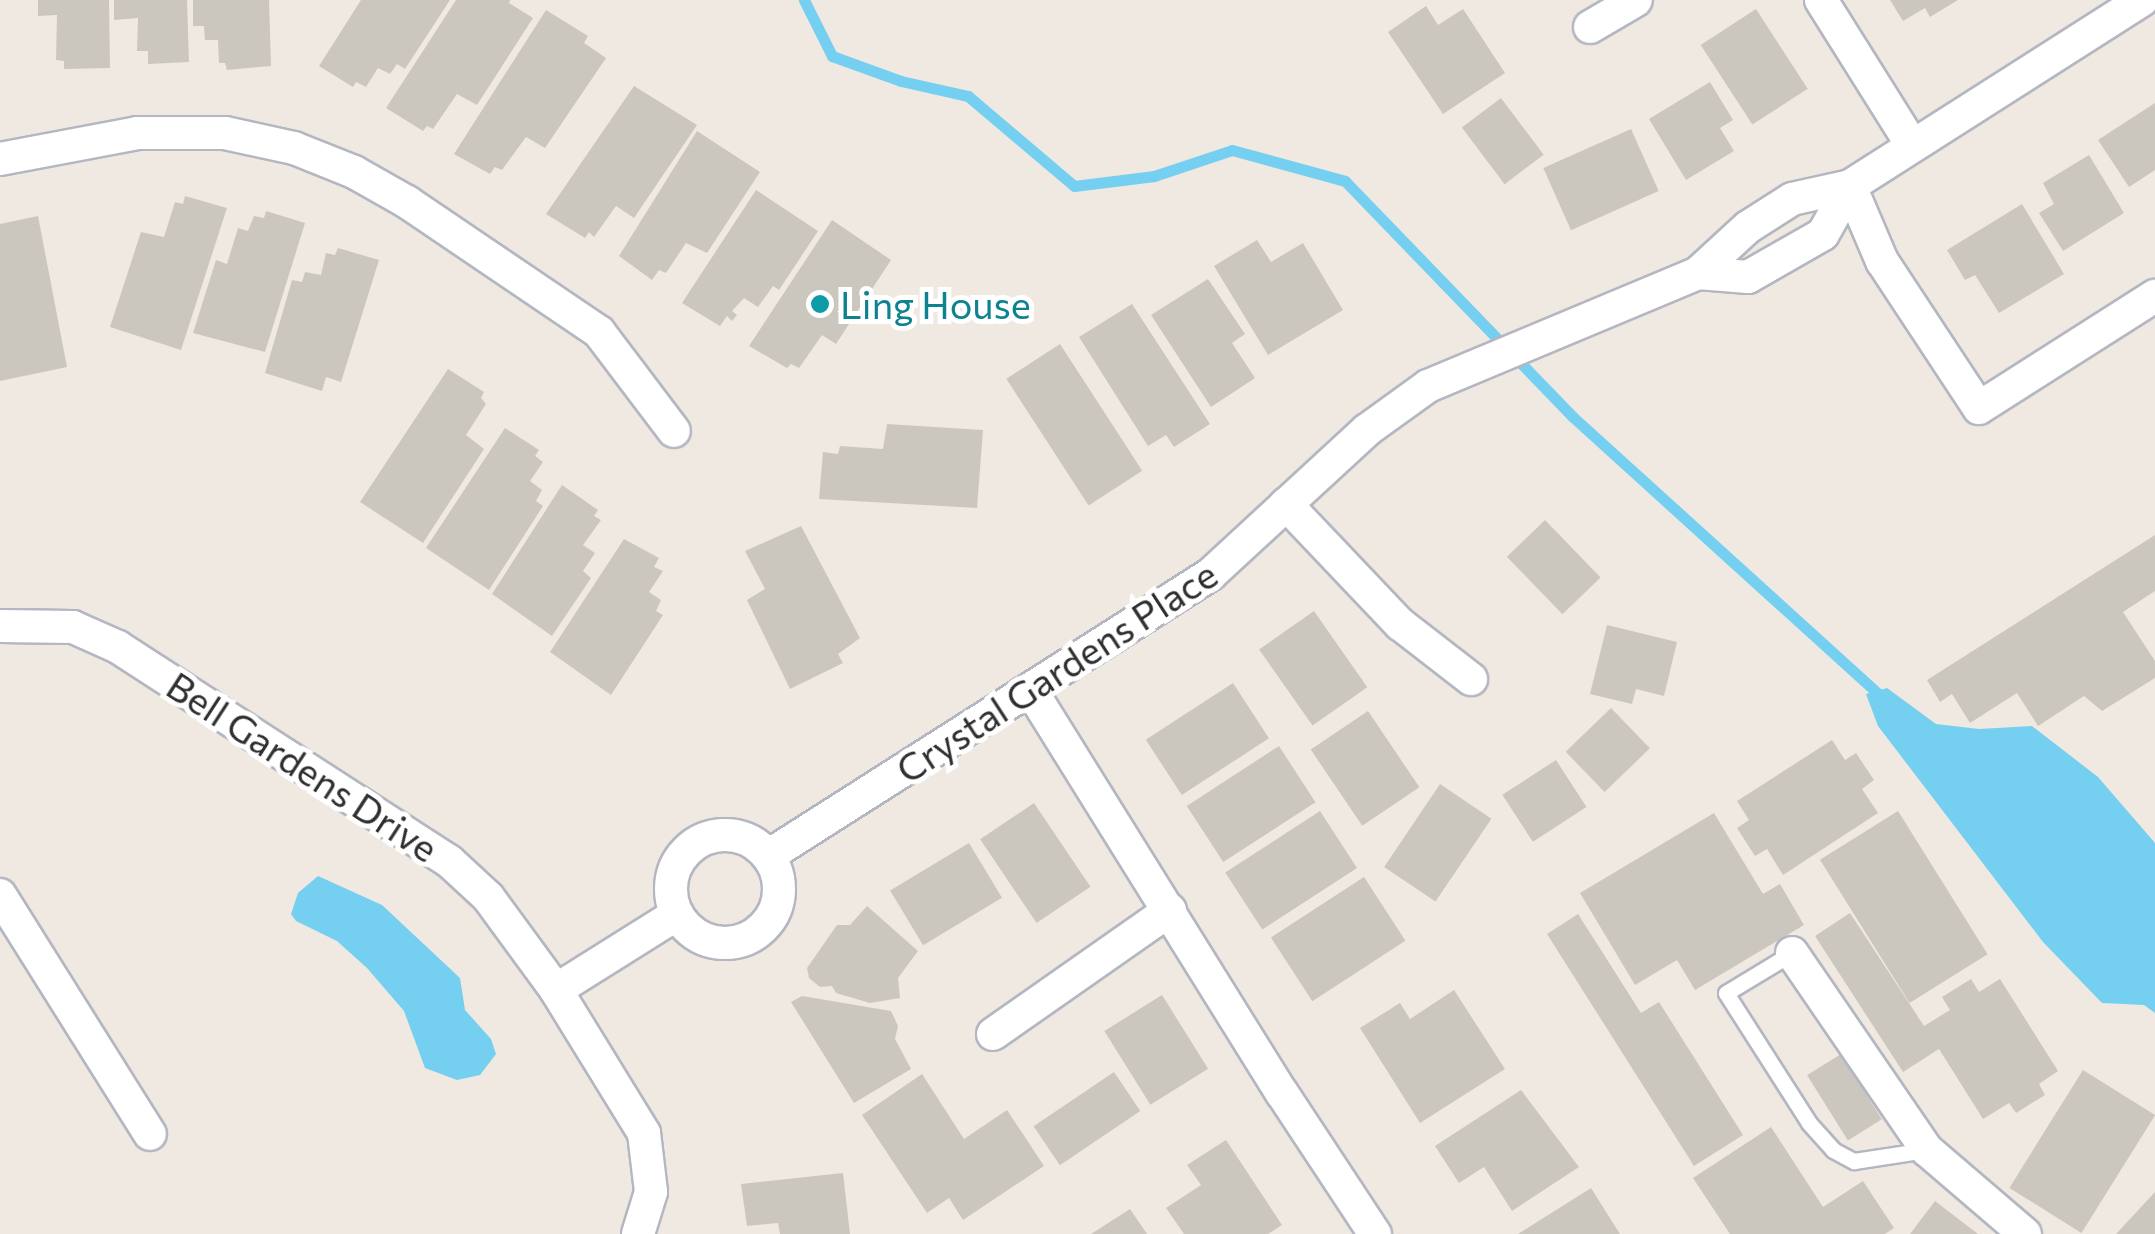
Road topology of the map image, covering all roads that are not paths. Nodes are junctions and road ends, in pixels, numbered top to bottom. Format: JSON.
{"nodes":[{"id":1,"x":1636,"y":0,"type":"edge"},
{"id":2,"x":1821,"y":0,"type":"edge"},
{"id":3,"x":2142,"y":0,"type":"edge"},
{"id":4,"x":1590,"y":27,"type":"dead end"},
{"id":5,"x":1912,"y":145,"type":"junction"},
{"id":6,"x":0,"y":159,"type":"edge"},
{"id":7,"x":1850,"y":186,"type":"junction"},
{"id":8,"x":1698,"y":274,"type":"junction"},
{"id":9,"x":2155,"y":296,"type":"edge"},
{"id":10,"x":674,"y":431,"type":"dead end"},
{"id":11,"x":1286,"y":504,"type":"junction"},
{"id":12,"x":0,"y":626,"type":"edge"},
{"id":13,"x":1471,"y":679,"type":"dead end"},
{"id":14,"x":1032,"y":692,"type":"junction"},
{"id":15,"x":768,"y":856,"type":"junction"},
{"id":16,"x":0,"y":895,"type":"edge"},
{"id":17,"x":1170,"y":910,"type":"junction"},
{"id":18,"x":677,"y":914,"type":"junction"},
{"id":19,"x":1792,"y":953,"type":"joint"},
{"id":20,"x":556,"y":990,"type":"junction"},
{"id":21,"x":993,"y":1034,"type":"dead end"},
{"id":22,"x":150,"y":1134,"type":"dead end"},
{"id":23,"x":1927,"y":1150,"type":"junction"},
{"id":24,"x":638,"y":1234,"type":"edge"},
{"id":25,"x":1375,"y":1234,"type":"edge"},
{"id":26,"x":2025,"y":1234,"type":"edge"}],
"edges":[{"from":1,"to":4,"type":"street"},
{"from":2,"to":5,"type":"street"},
{"from":3,"to":5,"type":"street","name":"Crystal Gardens Place"},
{"from":5,"to":7,"type":"street","name":"Crystal Gardens Place"},
{"from":6,"to":10,"type":"street"},
{"from":7,"to":8,"type":"street","name":"Crystal Gardens Place"},
{"from":7,"to":8,"type":"street","name":"Crystal Gardens Place"},
{"from":7,"to":9,"type":"street"},
{"from":8,"to":11,"type":"street","name":"Crystal Gardens Place"},
{"from":11,"to":13,"type":"street"},
{"from":11,"to":14,"type":"street","name":"Crystal Gardens Place"},
{"from":12,"to":20,"type":"street","name":"Bell Gardens Drive"},
{"from":14,"to":15,"type":"street","name":"Crystal Gardens Place"},
{"from":14,"to":17,"type":"street"},
{"from":15,"to":18,"type":"street"},
{"from":15,"to":18,"type":"street"},
{"from":16,"to":22,"type":"street"},
{"from":17,"to":21,"type":"street"},
{"from":17,"to":25,"type":"street"},
{"from":18,"to":20,"type":"street"},
{"from":19,"to":23,"type":"street"},
{"from":19,"to":23,"type":"lane"},
{"from":20,"to":24,"type":"street","name":"Bell Gardens Drive"},
{"from":23,"to":26,"type":"street"}]}
